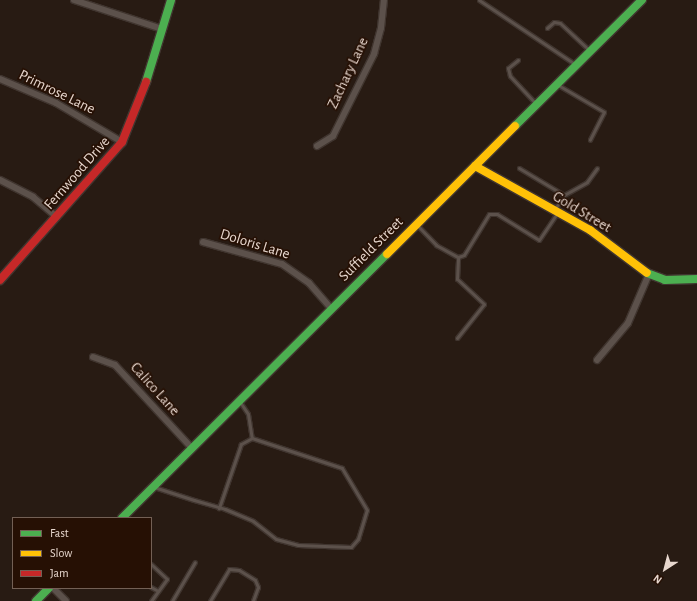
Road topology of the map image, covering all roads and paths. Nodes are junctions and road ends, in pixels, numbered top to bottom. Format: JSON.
{"nodes":[{"id":1,"x":74,"y":0,"type":"edge"},
{"id":2,"x":171,"y":0,"type":"edge"},
{"id":3,"x":384,"y":0,"type":"edge"},
{"id":4,"x":479,"y":0,"type":"edge"},
{"id":5,"x":642,"y":0,"type":"edge"},
{"id":6,"x":547,"y":28,"type":"dead end"},
{"id":7,"x":162,"y":29,"type":"junction"},
{"id":8,"x":590,"y":51,"type":"junction"},
{"id":9,"x":518,"y":60,"type":"dead end"},
{"id":10,"x":576,"y":65,"type":"junction"},
{"id":11,"x":0,"y":79,"type":"edge"},
{"id":12,"x":557,"y":84,"type":"junction"},
{"id":13,"x":536,"y":104,"type":"junction"},
{"id":14,"x":590,"y":140,"type":"dead end"},
{"id":15,"x":122,"y":142,"type":"junction"},
{"id":16,"x":317,"y":146,"type":"dead end"},
{"id":17,"x":475,"y":166,"type":"junction"},
{"id":18,"x":519,"y":168,"type":"dead end"},
{"id":19,"x":597,"y":168,"type":"dead end"},
{"id":20,"x":0,"y":180,"type":"edge"},
{"id":21,"x":564,"y":195,"type":"junction"},
{"id":22,"x":556,"y":212,"type":"junction"},
{"id":23,"x":56,"y":217,"type":"junction"},
{"id":24,"x":416,"y":224,"type":"junction"},
{"id":25,"x":203,"y":242,"type":"dead end"},
{"id":26,"x":458,"y":257,"type":"junction"},
{"id":27,"x":649,"y":274,"type":"junction"},
{"id":28,"x":697,"y":279,"type":"edge"},
{"id":29,"x":0,"y":280,"type":"edge"},
{"id":30,"x":331,"y":308,"type":"junction"},
{"id":31,"x":457,"y":338,"type":"dead end"},
{"id":32,"x":93,"y":357,"type":"dead end"},
{"id":33,"x":597,"y":360,"type":"dead end"},
{"id":34,"x":238,"y":400,"type":"junction"},
{"id":35,"x":252,"y":438,"type":"junction"},
{"id":36,"x":191,"y":447,"type":"junction"},
{"id":37,"x":154,"y":487,"type":"junction"},
{"id":38,"x":219,"y":508,"type":"junction"},
{"id":39,"x":123,"y":517,"type":"edge"},
{"id":40,"x":195,"y":562,"type":"dead end"},
{"id":41,"x":152,"y":565,"type":"edge"},
{"id":42,"x":152,"y":587,"type":"edge"},
{"id":43,"x":48,"y":589,"type":"edge"},
{"id":44,"x":54,"y":589,"type":"edge"},
{"id":45,"x":158,"y":592,"type":"junction"},
{"id":46,"x":36,"y":601,"type":"edge"},
{"id":47,"x":66,"y":601,"type":"edge"},
{"id":48,"x":151,"y":601,"type":"edge"},
{"id":49,"x":172,"y":601,"type":"edge"},
{"id":50,"x":210,"y":601,"type":"edge"},
{"id":51,"x":253,"y":601,"type":"edge"}],
"edges":[{"from":1,"to":7,"type":"street"},
{"from":2,"to":7,"type":"main road","name":"Fernwood Drive"},
{"from":3,"to":16,"type":"street","name":"Zachary Lane"},
{"from":4,"to":10,"type":"lane"},
{"from":5,"to":8,"type":"main road","name":"Suffield Street"},
{"from":6,"to":8,"type":"lane"},
{"from":7,"to":15,"type":"main road","name":"Fernwood Drive"},
{"from":8,"to":10,"type":"main road","name":"Suffield Street"},
{"from":9,"to":13,"type":"lane"},
{"from":10,"to":12,"type":"main road","name":"Suffield Street"},
{"from":11,"to":15,"type":"street","name":"Primrose Lane"},
{"from":12,"to":13,"type":"main road","name":"Suffield Street"},
{"from":12,"to":14,"type":"lane"},
{"from":13,"to":17,"type":"main road","name":"Suffield Street"},
{"from":15,"to":23,"type":"main road","name":"Fernwood Drive"},
{"from":17,"to":22,"type":"main road","name":"Gold Street"},
{"from":17,"to":24,"type":"main road","name":"Suffield Street"},
{"from":18,"to":21,"type":"lane"},
{"from":19,"to":21,"type":"lane"},
{"from":20,"to":23,"type":"street"},
{"from":21,"to":22,"type":"lane"},
{"from":22,"to":26,"type":"lane"},
{"from":22,"to":27,"type":"main road","name":"Gold Street"},
{"from":23,"to":29,"type":"main road","name":"Fernwood Drive"},
{"from":24,"to":26,"type":"lane"},
{"from":24,"to":30,"type":"main road","name":"Suffield Street"},
{"from":25,"to":30,"type":"street","name":"Doloris Lane"},
{"from":26,"to":31,"type":"lane"},
{"from":27,"to":28,"type":"main road","name":"Gold Street"},
{"from":27,"to":33,"type":"street"},
{"from":30,"to":34,"type":"main road","name":"Suffield Street"},
{"from":32,"to":36,"type":"street","name":"Calico Lane"},
{"from":34,"to":35,"type":"lane"},
{"from":34,"to":36,"type":"main road","name":"Suffield Street"},
{"from":35,"to":38,"type":"lane"},
{"from":35,"to":38,"type":"lane"},
{"from":36,"to":37,"type":"main road","name":"Suffield Street"},
{"from":37,"to":38,"type":"lane"},
{"from":37,"to":39,"type":"main road","name":"Suffield Street"},
{"from":40,"to":49,"type":"lane"},
{"from":41,"to":45,"type":"lane"},
{"from":42,"to":45,"type":"lane"},
{"from":43,"to":46,"type":"main road"},
{"from":44,"to":47,"type":"street"},
{"from":45,"to":48,"type":"lane"},
{"from":50,"to":51,"type":"lane"}]}
